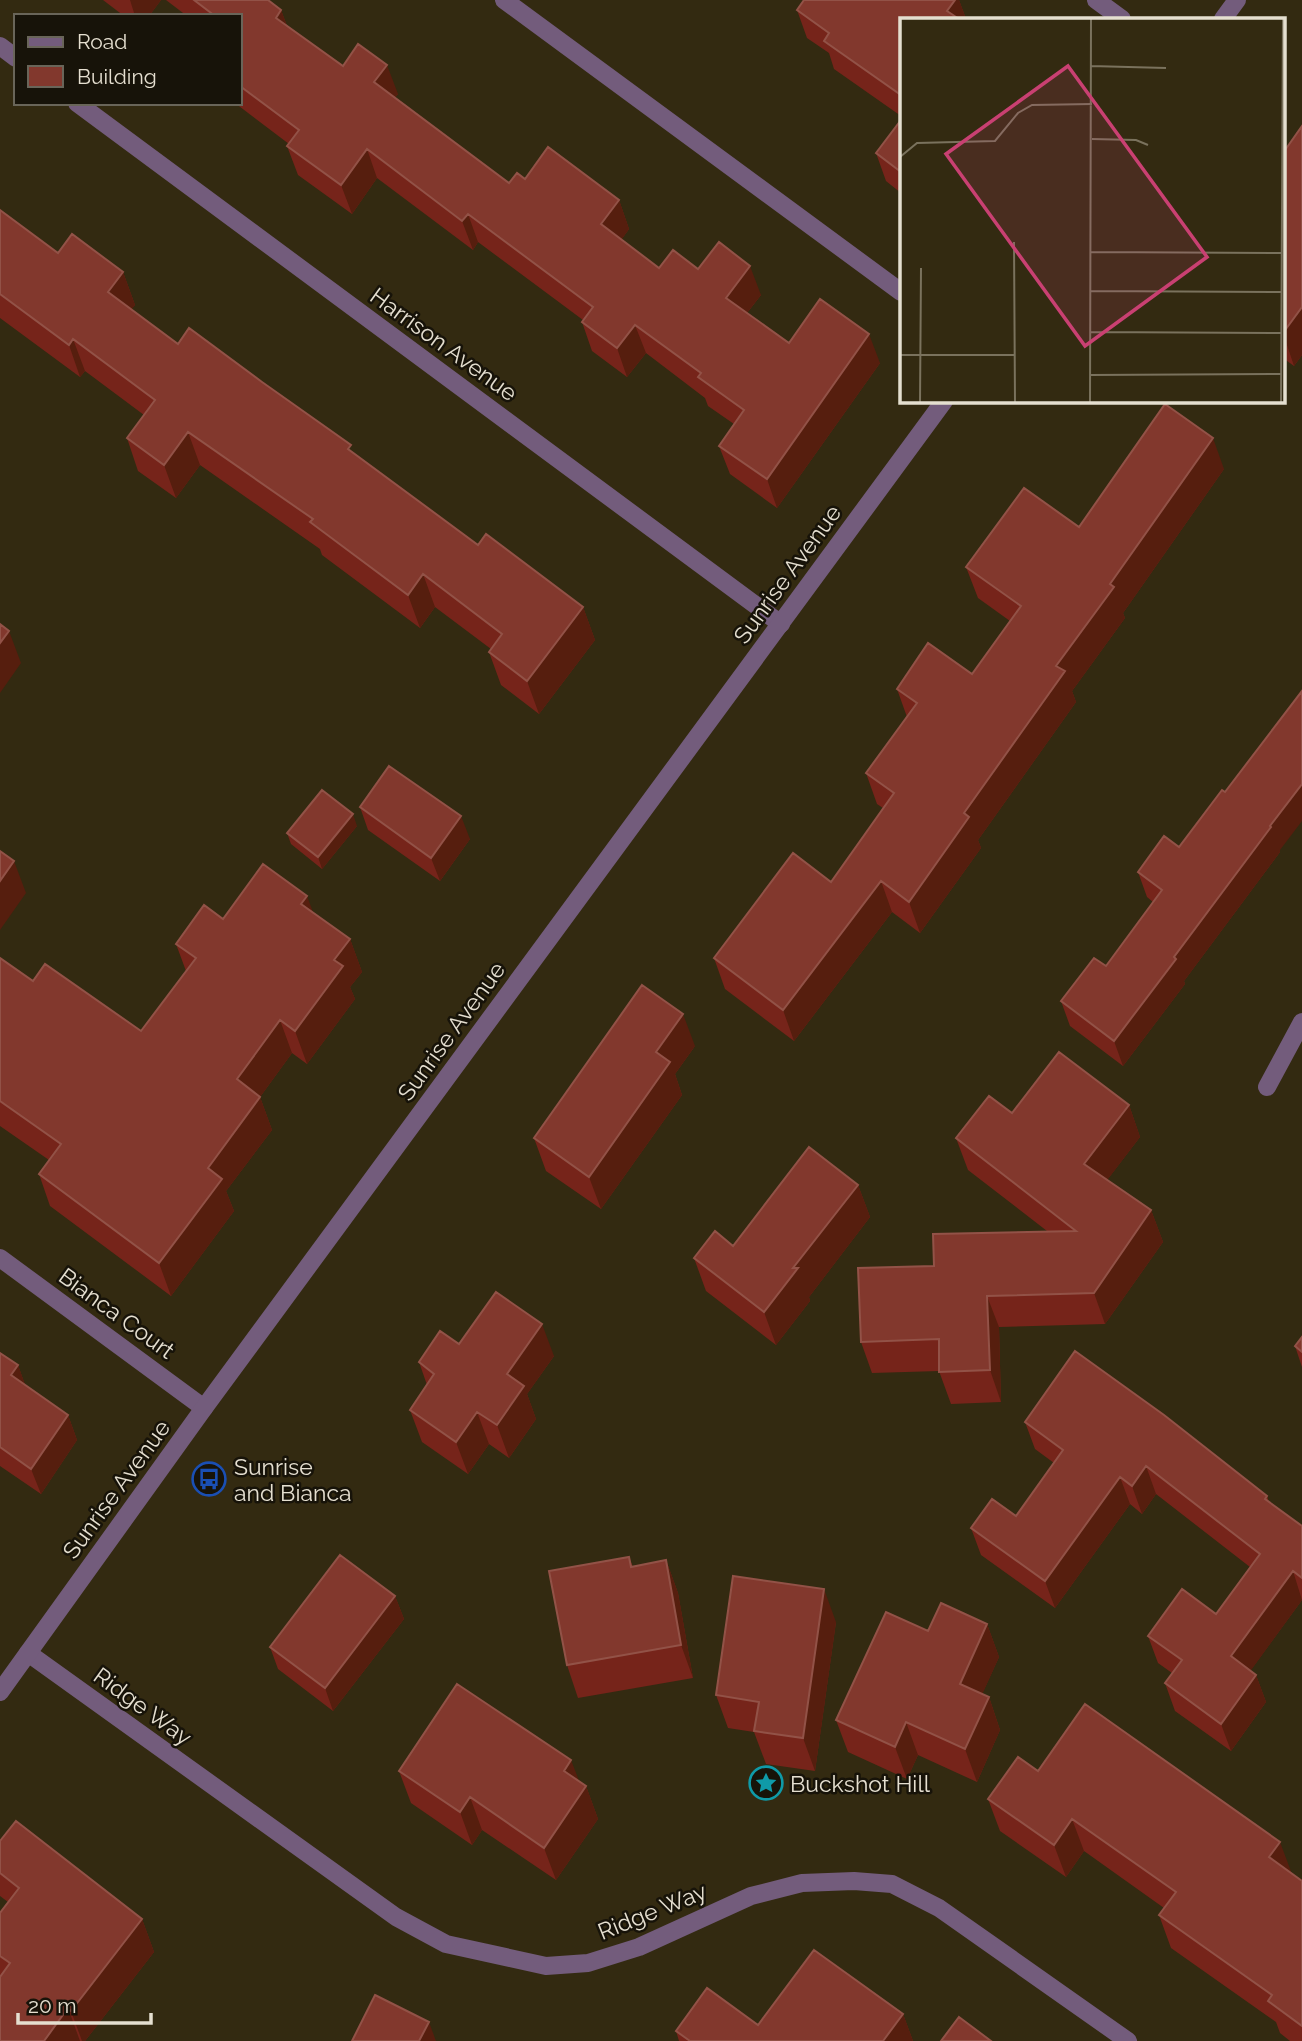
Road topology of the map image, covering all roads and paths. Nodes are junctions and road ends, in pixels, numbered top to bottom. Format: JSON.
{"nodes":[{"id":1,"x":504,"y":0,"type":"edge"},
{"id":2,"x":1096,"y":0,"type":"edge"},
{"id":3,"x":1237,"y":0,"type":"edge"},
{"id":4,"x":1121,"y":18,"type":"edge"},
{"id":5,"x":1224,"y":18,"type":"edge"},
{"id":6,"x":80,"y":105,"type":"edge"},
{"id":7,"x":900,"y":291,"type":"edge"},
{"id":8,"x":943,"y":402,"type":"edge"},
{"id":9,"x":781,"y":624,"type":"junction"},
{"id":10,"x":1302,"y":1022,"type":"edge"},
{"id":11,"x":1267,"y":1087,"type":"dead end"},
{"id":12,"x":0,"y":1258,"type":"edge"},
{"id":13,"x":204,"y":1408,"type":"junction"},
{"id":14,"x":28,"y":1653,"type":"junction"},
{"id":15,"x":0,"y":1692,"type":"edge"},
{"id":16,"x":1128,"y":2041,"type":"edge"}],
"edges":[{"from":1,"to":7,"type":"street"},
{"from":2,"to":4,"type":"street"},
{"from":3,"to":5,"type":"street"},
{"from":6,"to":9,"type":"street","name":"Harrison Avenue"},
{"from":8,"to":9,"type":"street","name":"Sunrise Avenue"},
{"from":9,"to":13,"type":"street","name":"Sunrise Avenue"},
{"from":10,"to":11,"type":"street"},
{"from":12,"to":13,"type":"street","name":"Bianca Court"},
{"from":13,"to":14,"type":"street","name":"Sunrise Avenue"},
{"from":14,"to":15,"type":"street","name":"Sunrise Avenue"},
{"from":14,"to":16,"type":"street","name":"Ridge Way"}]}
